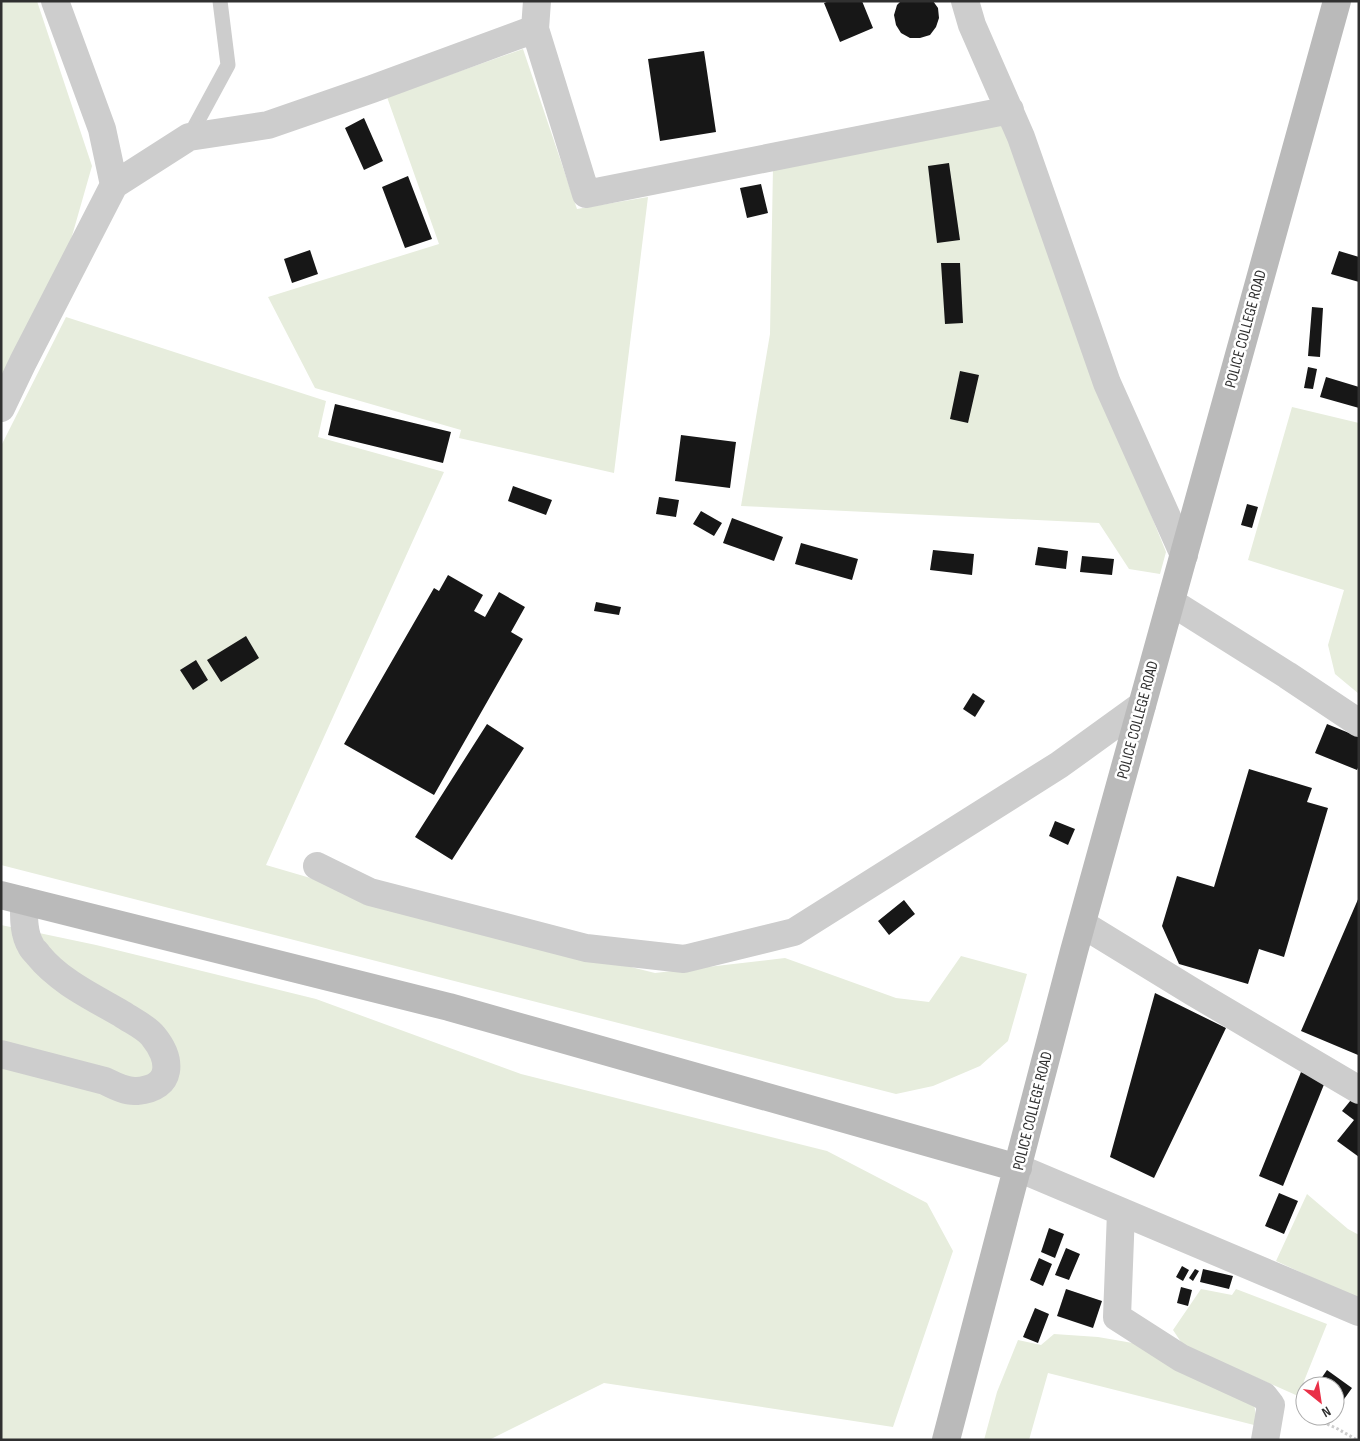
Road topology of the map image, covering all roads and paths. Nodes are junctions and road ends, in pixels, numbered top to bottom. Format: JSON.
{"nodes":[{"id":1,"x":55,"y":1,"type":"edge"},
{"id":2,"x":220,"y":1,"type":"edge"},
{"id":3,"x":537,"y":1,"type":"edge"},
{"id":4,"x":964,"y":1,"type":"edge"},
{"id":5,"x":1336,"y":1,"type":"edge"},
{"id":6,"x":535,"y":29,"type":"junction"},
{"id":7,"x":1010,"y":110,"type":"junction"},
{"id":8,"x":188,"y":137,"type":"junction"},
{"id":9,"x":114,"y":186,"type":"junction"},
{"id":10,"x":1,"y":408,"type":"edge"},
{"id":11,"x":1184,"y":556,"type":"junction"},
{"id":12,"x":1171,"y":602,"type":"junction"},
{"id":13,"x":1142,"y":705,"type":"junction"},
{"id":14,"x":1359,"y":723,"type":"edge"},
{"id":15,"x":317,"y":866,"type":"dead end"},
{"id":16,"x":13,"y":898,"type":"edge"},
{"id":17,"x":1082,"y":924,"type":"junction"},
{"id":18,"x":1,"y":1054,"type":"edge"},
{"id":19,"x":1359,"y":1090,"type":"edge"},
{"id":20,"x":1018,"y":1168,"type":"junction"},
{"id":21,"x":1121,"y":1212,"type":"junction"},
{"id":22,"x":1359,"y":1312,"type":"edge"},
{"id":23,"x":1331,"y":1426,"type":"edge"},
{"id":24,"x":946,"y":1440,"type":"edge"},
{"id":25,"x":1265,"y":1440,"type":"edge"},
{"id":26,"x":1357,"y":1440,"type":"edge"}],
"edges":[{"from":1,"to":9,"type":"street"},
{"from":2,"to":8,"type":"lane"},
{"from":3,"to":6,"type":"street"},
{"from":4,"to":7,"type":"street"},
{"from":5,"to":11,"type":"street","name":"POLICE COLLEGE ROAD"},
{"from":6,"to":7,"type":"street"},
{"from":6,"to":8,"type":"street"},
{"from":7,"to":11,"type":"street"},
{"from":8,"to":9,"type":"street"},
{"from":9,"to":10,"type":"street"},
{"from":11,"to":12,"type":"street","name":"POLICE COLLEGE ROAD"},
{"from":12,"to":13,"type":"street","name":"POLICE COLLEGE ROAD"},
{"from":12,"to":14,"type":"street"},
{"from":13,"to":15,"type":"street"},
{"from":13,"to":17,"type":"street","name":"POLICE COLLEGE ROAD"},
{"from":16,"to":18,"type":"street"},
{"from":16,"to":20,"type":"street"},
{"from":17,"to":19,"type":"street"},
{"from":17,"to":20,"type":"street","name":"POLICE COLLEGE ROAD"},
{"from":20,"to":21,"type":"street"},
{"from":20,"to":24,"type":"street","name":"POLICE COLLEGE ROAD"},
{"from":21,"to":22,"type":"street"},
{"from":21,"to":25,"type":"street"},
{"from":23,"to":26,"type":"path"}]}
